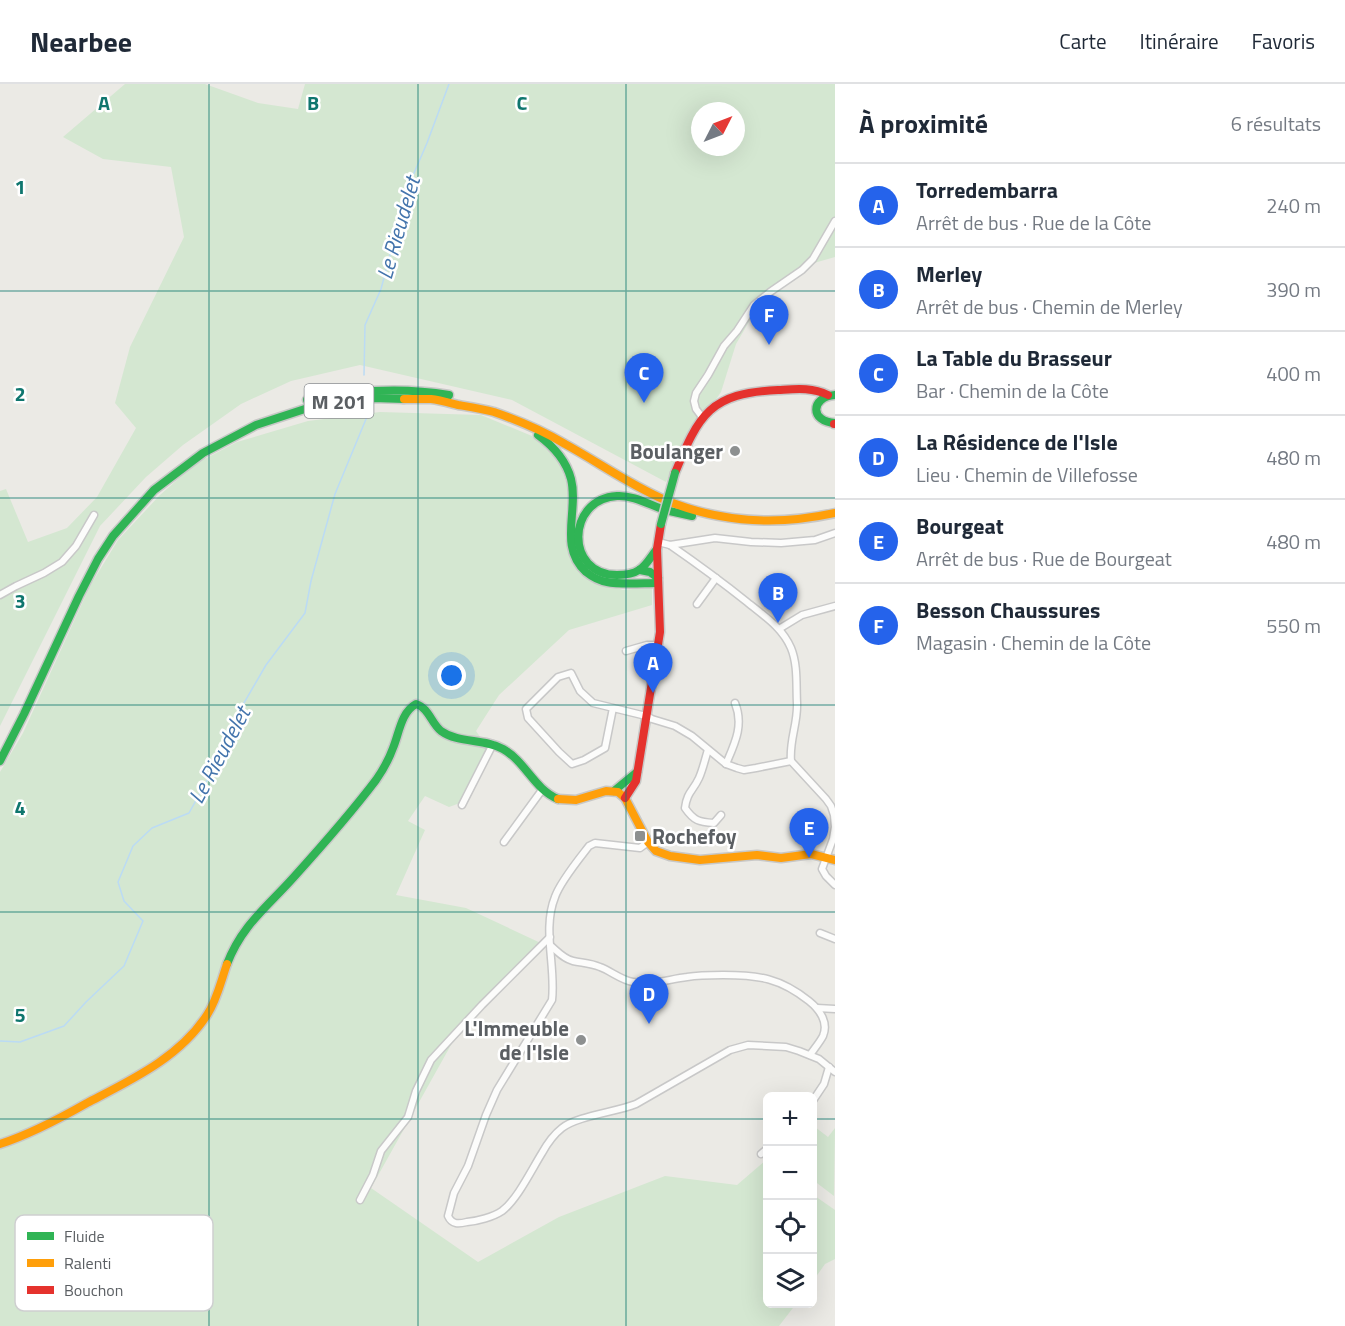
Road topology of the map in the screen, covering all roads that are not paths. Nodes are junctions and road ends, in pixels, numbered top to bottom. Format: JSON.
{"nodes":[{"id":1,"x":835,"y":221,"type":"edge"},
{"id":2,"x":800,"y":390,"type":"junction"},
{"id":3,"x":831,"y":395,"type":"edge"},
{"id":4,"x":817,"y":403,"type":"junction"},
{"id":5,"x":498,"y":414,"type":"junction"},
{"id":6,"x":702,"y":417,"type":"junction"},
{"id":7,"x":835,"y":424,"type":"edge"},
{"id":8,"x":835,"y":511,"type":"edge"},
{"id":9,"x":93,"y":515,"type":"dead end"},
{"id":10,"x":835,"y":533,"type":"edge"},
{"id":11,"x":658,"y":545,"type":"junction"},
{"id":12,"x":670,"y":545,"type":"junction"},
{"id":13,"x":640,"y":570,"type":"junction"},
{"id":14,"x":716,"y":578,"type":"junction"},
{"id":15,"x":658,"y":581,"type":"junction"},
{"id":16,"x":0,"y":595,"type":"edge"},
{"id":17,"x":697,"y":603,"type":"dead end"},
{"id":18,"x":835,"y":606,"type":"edge"},
{"id":19,"x":779,"y":629,"type":"junction"},
{"id":20,"x":658,"y":645,"type":"junction"},
{"id":21,"x":626,"y":651,"type":"dead end"},
{"id":22,"x":735,"y":703,"type":"dead end"},
{"id":23,"x":613,"y":708,"type":"junction"},
{"id":24,"x":646,"y":716,"type":"junction"},
{"id":25,"x":493,"y":744,"type":"junction"},
{"id":26,"x":0,"y":749,"type":"edge"},
{"id":27,"x":708,"y":750,"type":"junction"},
{"id":28,"x":0,"y":761,"type":"edge"},
{"id":29,"x":791,"y":761,"type":"junction"},
{"id":30,"x":726,"y":764,"type":"junction"},
{"id":31,"x":638,"y":772,"type":"junction"},
{"id":32,"x":542,"y":790,"type":"junction"},
{"id":33,"x":614,"y":790,"type":"junction"},
{"id":34,"x":625,"y":798,"type":"junction"},
{"id":35,"x":462,"y":805,"type":"dead end"},
{"id":36,"x":721,"y":815,"type":"dead end"},
{"id":37,"x":504,"y":842,"type":"dead end"},
{"id":38,"x":648,"y":842,"type":"junction"},
{"id":39,"x":831,"y":858,"type":"edge"},
{"id":40,"x":835,"y":885,"type":"edge"},
{"id":41,"x":820,"y":933,"type":"dead end"},
{"id":42,"x":550,"y":937,"type":"junction"},
{"id":43,"x":835,"y":939,"type":"edge"},
{"id":44,"x":551,"y":946,"type":"junction"},
{"id":45,"x":818,"y":1008,"type":"junction"},
{"id":46,"x":835,"y":1009,"type":"edge"},
{"id":47,"x":810,"y":1055,"type":"junction"},
{"id":48,"x":829,"y":1067,"type":"junction"},
{"id":49,"x":835,"y":1072,"type":"edge"},
{"id":50,"x":817,"y":1095,"type":"edge"},
{"id":51,"x":0,"y":1144,"type":"edge"},
{"id":52,"x":360,"y":1200,"type":"dead end"}],
"edges":[{"from":1,"to":6,"type":"street"},
{"from":2,"to":3,"type":"main road"},
{"from":2,"to":4,"type":"main road"},
{"from":2,"to":6,"type":"main road"},
{"from":3,"to":4,"type":"main road"},
{"from":4,"to":7,"type":"main road"},
{"from":5,"to":8,"type":"main road","number":"M 201"},
{"from":5,"to":15,"type":"main road"},
{"from":5,"to":28,"type":"main road","number":"M 201"},
{"from":6,"to":11,"type":"main road","bridge":true},
{"from":8,"to":13,"type":"main road"},
{"from":8,"to":26,"type":"main road","number":"M 201"},
{"from":9,"to":16,"type":"street"},
{"from":10,"to":12,"type":"street"},
{"from":11,"to":12,"type":"street"},
{"from":11,"to":13,"type":"main road"},
{"from":11,"to":15,"type":"main road"},
{"from":12,"to":14,"type":"street"},
{"from":13,"to":15,"type":"main road"},
{"from":14,"to":17,"type":"street"},
{"from":14,"to":19,"type":"street"},
{"from":15,"to":20,"type":"main road"},
{"from":18,"to":19,"type":"street"},
{"from":19,"to":29,"type":"street"},
{"from":20,"to":21,"type":"street"},
{"from":20,"to":24,"type":"main road"},
{"from":22,"to":30,"type":"street"},
{"from":23,"to":23,"type":"street"},
{"from":23,"to":24,"type":"street"},
{"from":24,"to":27,"type":"street"},
{"from":24,"to":31,"type":"main road"},
{"from":25,"to":32,"type":"main road"},
{"from":25,"to":35,"type":"street"},
{"from":25,"to":51,"type":"main road"},
{"from":27,"to":30,"type":"street"},
{"from":27,"to":36,"type":"street"},
{"from":29,"to":30,"type":"street"},
{"from":29,"to":39,"type":"street"},
{"from":31,"to":33,"type":"main road"},
{"from":31,"to":34,"type":"main road"},
{"from":32,"to":33,"type":"main road"},
{"from":32,"to":37,"type":"street"},
{"from":33,"to":34,"type":"main road"},
{"from":34,"to":38,"type":"main road"},
{"from":38,"to":39,"type":"main road"},
{"from":38,"to":42,"type":"street"},
{"from":39,"to":40,"type":"street"},
{"from":41,"to":43,"type":"street"},
{"from":42,"to":44,"type":"street"},
{"from":42,"to":52,"type":"street"},
{"from":44,"to":45,"type":"street"},
{"from":44,"to":47,"type":"street"},
{"from":45,"to":46,"type":"street"},
{"from":45,"to":47,"type":"street"},
{"from":47,"to":48,"type":"street"},
{"from":48,"to":49,"type":"street"},
{"from":48,"to":50,"type":"street"}]}
